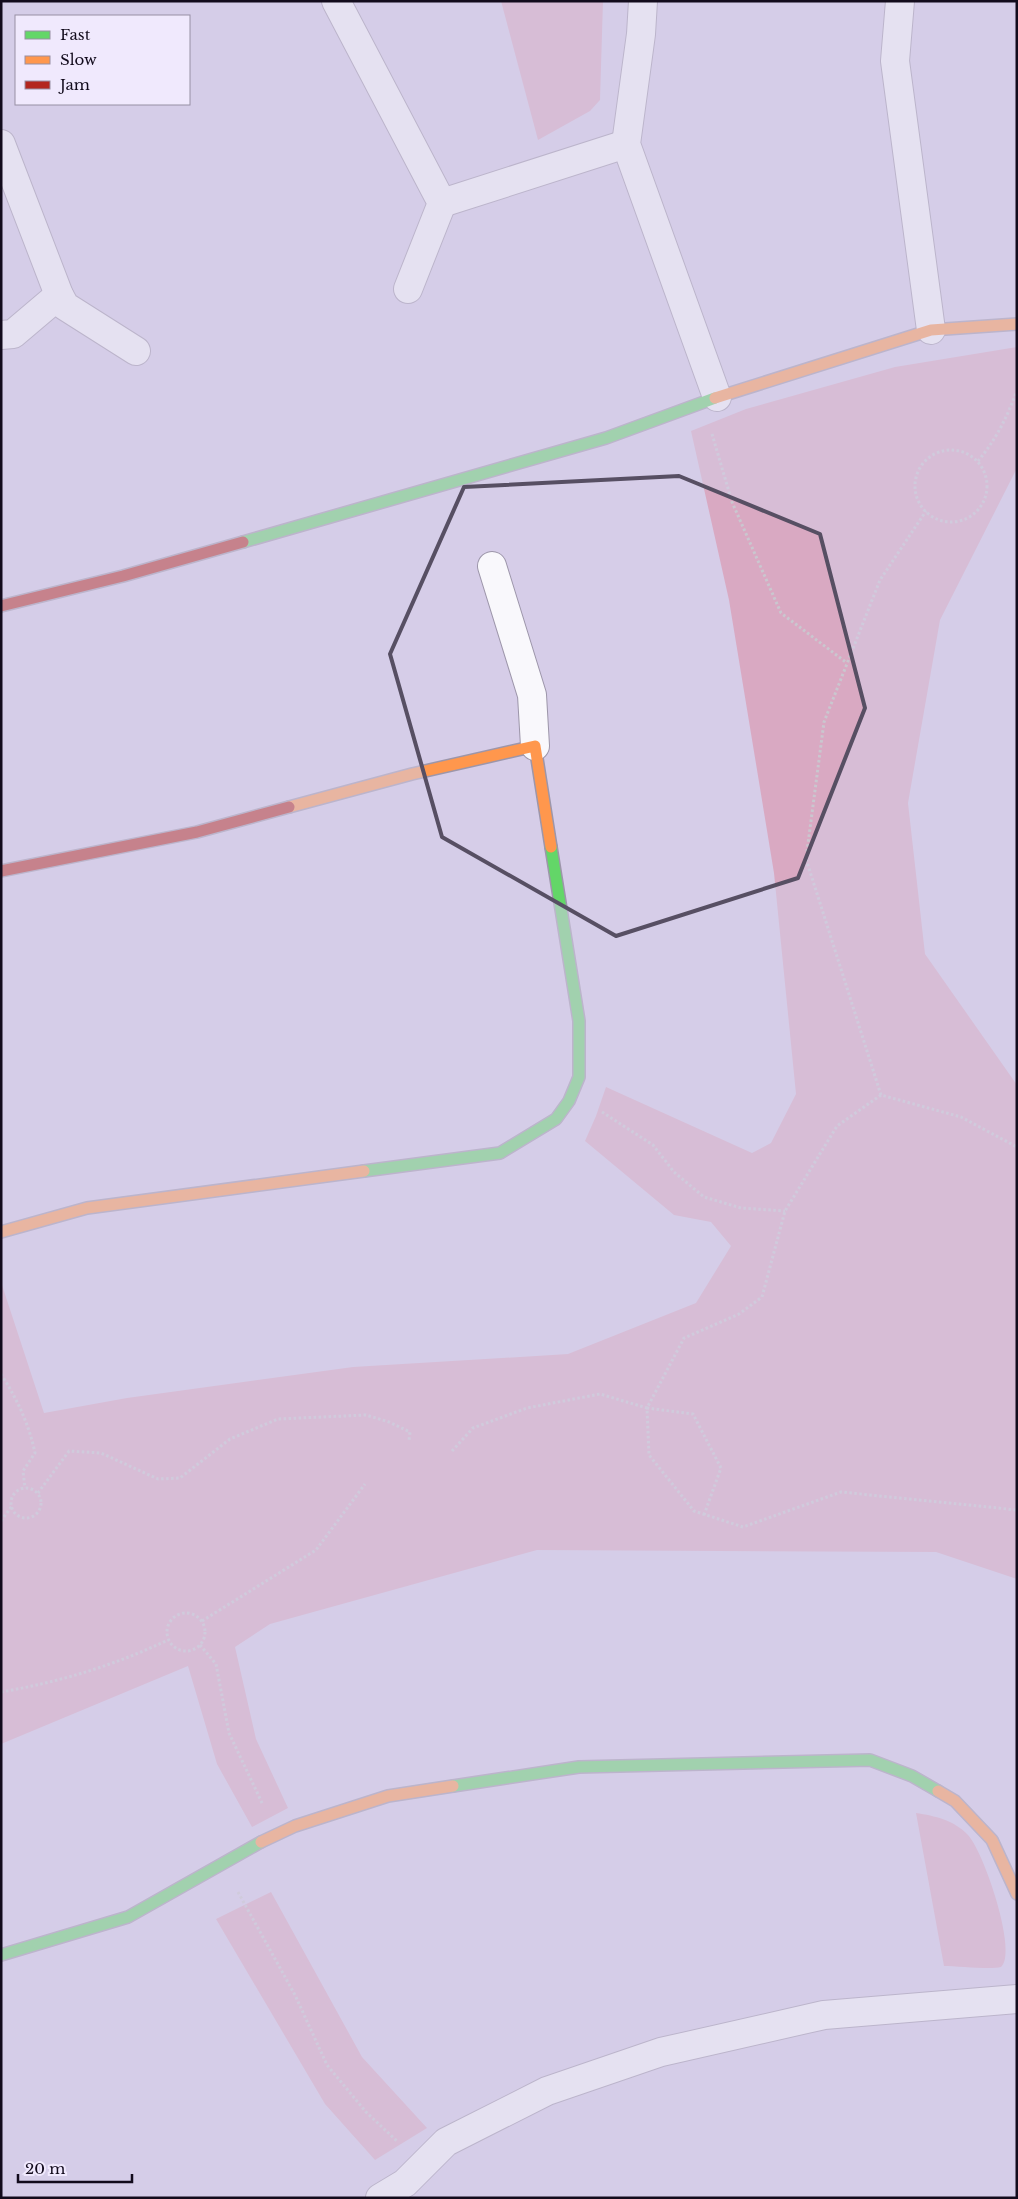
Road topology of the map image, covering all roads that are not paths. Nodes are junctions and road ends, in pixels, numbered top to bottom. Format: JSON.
{"nodes":[{"id":1,"x":336,"y":1,"type":"edge"},
{"id":2,"x":643,"y":1,"type":"edge"},
{"id":3,"x":900,"y":1,"type":"edge"},
{"id":4,"x":1,"y":144,"type":"edge"},
{"id":5,"x":626,"y":144,"type":"junction"},
{"id":6,"x":10,"y":195,"type":"edge"},
{"id":7,"x":442,"y":203,"type":"junction"},
{"id":8,"x":408,"y":289,"type":"dead end"},
{"id":9,"x":59,"y":295,"type":"junction"},
{"id":10,"x":1017,"y":324,"type":"edge"},
{"id":11,"x":932,"y":330,"type":"junction"},
{"id":12,"x":1,"y":334,"type":"edge"},
{"id":13,"x":136,"y":351,"type":"dead end"},
{"id":14,"x":709,"y":400,"type":"junction"},
{"id":15,"x":492,"y":566,"type":"dead end"},
{"id":16,"x":1,"y":606,"type":"edge"},
{"id":17,"x":535,"y":746,"type":"junction"},
{"id":18,"x":1,"y":871,"type":"edge"},
{"id":19,"x":1,"y":1232,"type":"edge"},
{"id":20,"x":1017,"y":1894,"type":"edge"},
{"id":21,"x":1,"y":1955,"type":"edge"},
{"id":22,"x":1017,"y":1999,"type":"edge"},
{"id":23,"x":380,"y":2198,"type":"edge"}],
"edges":[{"from":1,"to":7,"type":"street"},
{"from":2,"to":5,"type":"street"},
{"from":3,"to":11,"type":"street"},
{"from":4,"to":6,"type":"street"},
{"from":5,"to":7,"type":"street"},
{"from":5,"to":14,"type":"street"},
{"from":6,"to":9,"type":"street"},
{"from":7,"to":8,"type":"street"},
{"from":9,"to":12,"type":"street"},
{"from":9,"to":13,"type":"street"},
{"from":10,"to":11,"type":"street"},
{"from":11,"to":14,"type":"street"},
{"from":14,"to":16,"type":"street"},
{"from":15,"to":17,"type":"street"},
{"from":17,"to":18,"type":"street"},
{"from":17,"to":19,"type":"street"},
{"from":20,"to":21,"type":"street"},
{"from":22,"to":23,"type":"street"}]}
